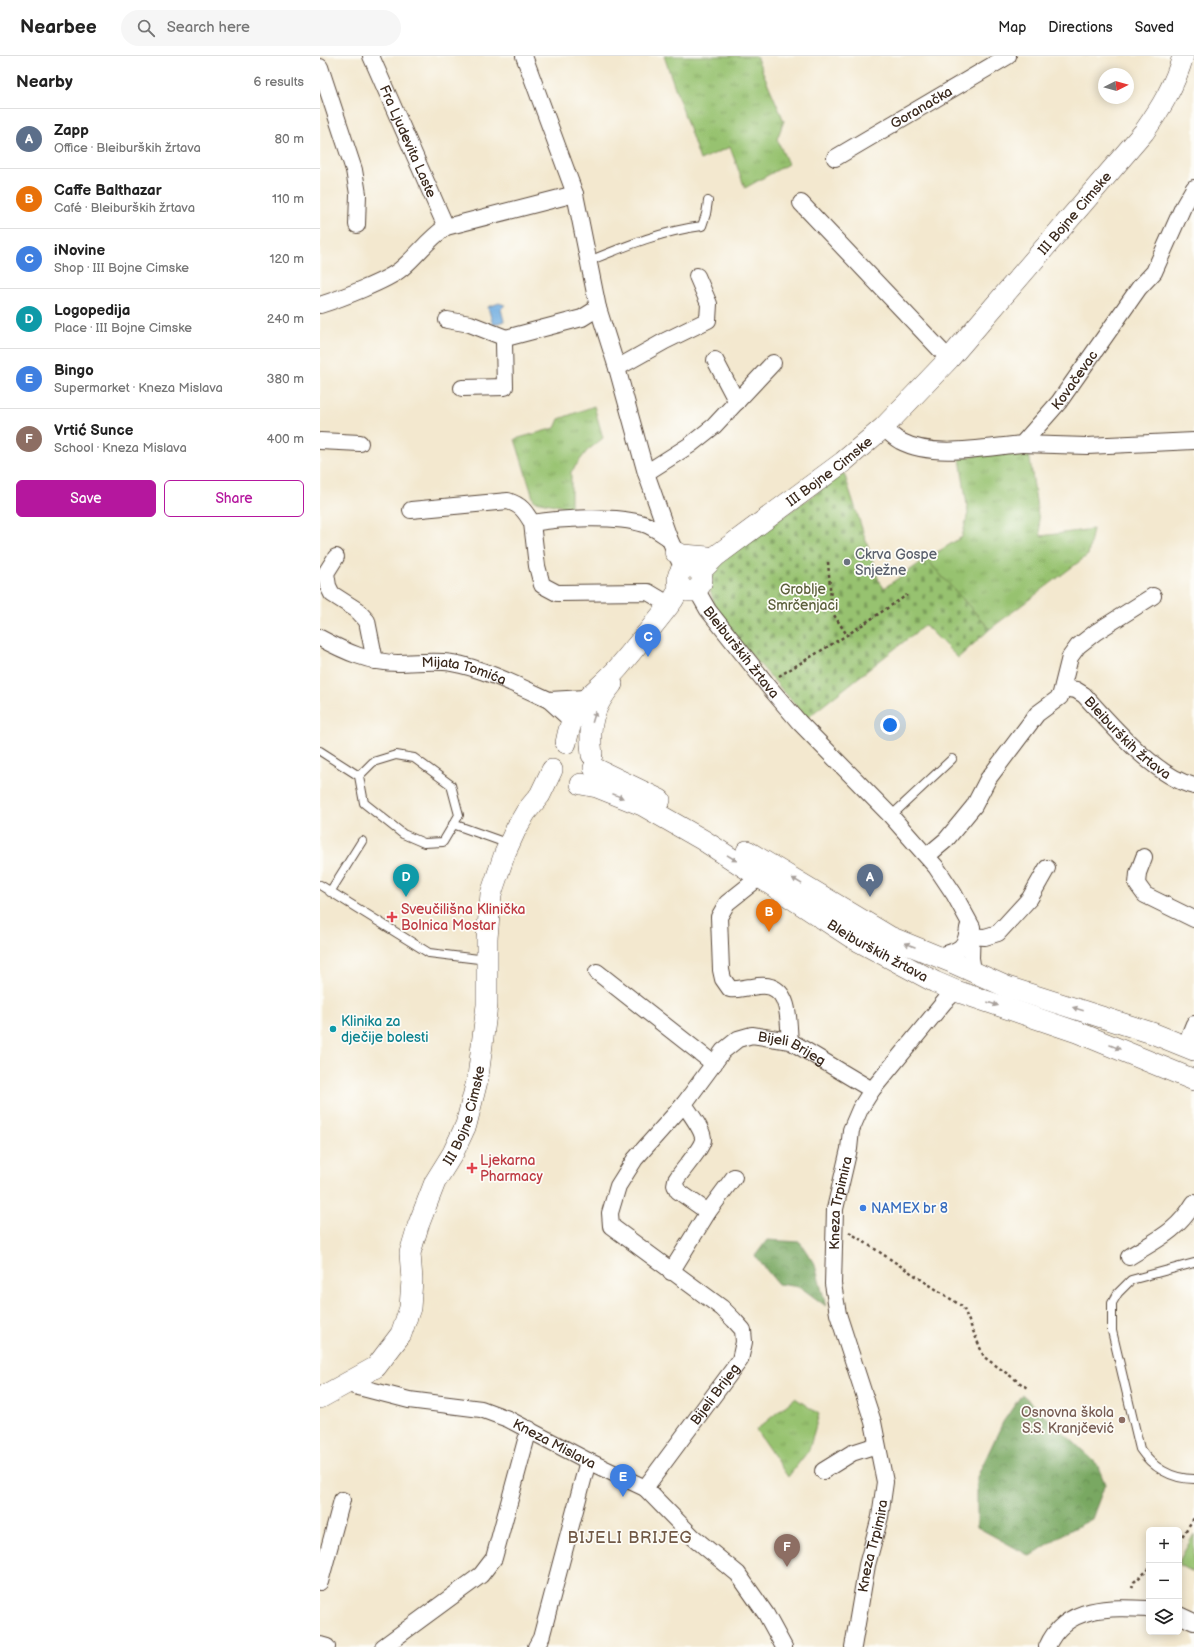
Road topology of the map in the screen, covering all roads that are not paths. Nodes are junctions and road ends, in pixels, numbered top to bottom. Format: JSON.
{"nodes":[{"id":1,"x":371,"y":56,"type":"edge"},
{"id":2,"x":524,"y":56,"type":"edge"},
{"id":3,"x":1008,"y":56,"type":"edge"},
{"id":4,"x":1183,"y":56,"type":"edge"},
{"id":5,"x":320,"y":66,"type":"edge"},
{"id":6,"x":835,"y":158,"type":"dead end"},
{"id":7,"x":1194,"y":188,"type":"edge"},
{"id":8,"x":575,"y":194,"type":"junction"},
{"id":9,"x":708,"y":201,"type":"dead end"},
{"id":10,"x":801,"y":203,"type":"dead end"},
{"id":11,"x":357,"y":225,"type":"dead end"},
{"id":12,"x":446,"y":228,"type":"junction"},
{"id":13,"x":589,"y":261,"type":"junction"},
{"id":14,"x":697,"y":276,"type":"dead end"},
{"id":15,"x":323,"y":305,"type":"edge"},
{"id":16,"x":598,"y":308,"type":"junction"},
{"id":17,"x":446,"y":320,"type":"dead end"},
{"id":18,"x":506,"y":338,"type":"junction"},
{"id":19,"x":949,"y":359,"type":"junction"},
{"id":20,"x":715,"y":360,"type":"dead end"},
{"id":21,"x":773,"y":363,"type":"dead end"},
{"id":22,"x":617,"y":368,"type":"junction"},
{"id":23,"x":462,"y":388,"type":"dead end"},
{"id":24,"x":737,"y":402,"type":"junction"},
{"id":25,"x":883,"y":428,"type":"junction"},
{"id":26,"x":1194,"y":440,"type":"edge"},
{"id":27,"x":320,"y":441,"type":"edge"},
{"id":28,"x":360,"y":443,"type":"dead end"},
{"id":29,"x":1022,"y":444,"type":"junction"},
{"id":30,"x":646,"y":473,"type":"junction"},
{"id":31,"x":412,"y":510,"type":"dead end"},
{"id":32,"x":532,"y":523,"type":"junction"},
{"id":33,"x":658,"y":525,"type":"junction"},
{"id":34,"x":716,"y":556,"type":"junction"},
{"id":35,"x":336,"y":558,"type":"dead end"},
{"id":36,"x":685,"y":571,"type":"junction"},
{"id":37,"x":1153,"y":596,"type":"dead end"},
{"id":38,"x":670,"y":604,"type":"junction"},
{"id":39,"x":320,"y":638,"type":"edge"},
{"id":40,"x":375,"y":661,"type":"junction"},
{"id":41,"x":1063,"y":688,"type":"junction"},
{"id":42,"x":585,"y":698,"type":"junction"},
{"id":43,"x":549,"y":700,"type":"junction"},
{"id":44,"x":571,"y":720,"type":"junction"},
{"id":45,"x":566,"y":743,"type":"junction"},
{"id":46,"x":320,"y":751,"type":"edge"},
{"id":47,"x":952,"y":759,"type":"dead end"},
{"id":48,"x":576,"y":772,"type":"junction"},
{"id":49,"x":359,"y":776,"type":"junction"},
{"id":50,"x":1194,"y":786,"type":"edge"},
{"id":51,"x":891,"y":816,"type":"junction"},
{"id":52,"x":453,"y":824,"type":"junction"},
{"id":53,"x":362,"y":842,"type":"dead end"},
{"id":54,"x":509,"y":844,"type":"junction"},
{"id":55,"x":926,"y":856,"type":"junction"},
{"id":56,"x":1144,"y":857,"type":"dead end"},
{"id":57,"x":1047,"y":868,"type":"dead end"},
{"id":58,"x":760,"y":876,"type":"junction"},
{"id":59,"x":320,"y":885,"type":"edge"},
{"id":60,"x":330,"y":892,"type":"junction"},
{"id":61,"x":1194,"y":919,"type":"edge"},
{"id":62,"x":969,"y":936,"type":"junction"},
{"id":63,"x":939,"y":956,"type":"junction"},
{"id":64,"x":487,"y":960,"type":"junction"},
{"id":65,"x":597,"y":972,"type":"dead end"},
{"id":66,"x":973,"y":972,"type":"junction"},
{"id":67,"x":956,"y":991,"type":"junction"},
{"id":68,"x":1194,"y":1024,"type":"edge"},
{"id":69,"x":790,"y":1041,"type":"junction"},
{"id":70,"x":1190,"y":1048,"type":"edge"},
{"id":71,"x":714,"y":1064,"type":"junction"},
{"id":72,"x":1194,"y":1080,"type":"edge"},
{"id":73,"x":872,"y":1090,"type":"junction"},
{"id":74,"x":684,"y":1104,"type":"junction"},
{"id":75,"x":734,"y":1177,"type":"dead end"},
{"id":76,"x":1194,"y":1203,"type":"edge"},
{"id":77,"x":708,"y":1212,"type":"junction"},
{"id":78,"x":1129,"y":1256,"type":"dead end"},
{"id":79,"x":1194,"y":1263,"type":"edge"},
{"id":80,"x":671,"y":1272,"type":"junction"},
{"id":81,"x":347,"y":1384,"type":"junction"},
{"id":82,"x":320,"y":1398,"type":"edge"},
{"id":83,"x":529,"y":1429,"type":"junction"},
{"id":84,"x":877,"y":1445,"type":"junction"},
{"id":85,"x":588,"y":1461,"type":"junction"},
{"id":86,"x":823,"y":1471,"type":"dead end"},
{"id":87,"x":1194,"y":1479,"type":"edge"},
{"id":88,"x":645,"y":1488,"type":"junction"},
{"id":89,"x":342,"y":1500,"type":"dead end"},
{"id":90,"x":320,"y":1582,"type":"edge"},
{"id":91,"x":1146,"y":1609,"type":"edge"},
{"id":92,"x":1182,"y":1616,"type":"edge"},
{"id":93,"x":1194,"y":1622,"type":"edge"},
{"id":94,"x":320,"y":1645,"type":"edge"},
{"id":95,"x":327,"y":1647,"type":"edge"},
{"id":96,"x":383,"y":1647,"type":"edge"},
{"id":97,"x":536,"y":1647,"type":"edge"},
{"id":98,"x":784,"y":1647,"type":"edge"},
{"id":99,"x":853,"y":1647,"type":"edge"},
{"id":100,"x":1047,"y":1647,"type":"edge"}],
"edges":[{"from":1,"to":12,"type":"street","name":"Fra Ljudevita Laste"},
{"from":2,"to":8,"type":"street"},
{"from":3,"to":6,"type":"street","name":"Goranačka"},
{"from":4,"to":19,"type":"street","name":"III Bojne Cimske"},
{"from":5,"to":11,"type":"street"},
{"from":7,"to":29,"type":"street","name":"Kovačevac"},
{"from":8,"to":12,"type":"street"},
{"from":8,"to":13,"type":"street"},
{"from":9,"to":13,"type":"lane"},
{"from":10,"to":19,"type":"street"},
{"from":12,"to":15,"type":"street"},
{"from":13,"to":16,"type":"street"},
{"from":14,"to":22,"type":"street"},
{"from":16,"to":18,"type":"street"},
{"from":16,"to":22,"type":"street"},
{"from":17,"to":18,"type":"street"},
{"from":18,"to":23,"type":"street"},
{"from":19,"to":25,"type":"street","name":"III Bojne Cimske"},
{"from":20,"to":24,"type":"street"},
{"from":21,"to":24,"type":"street"},
{"from":22,"to":30,"type":"street"},
{"from":24,"to":30,"type":"street"},
{"from":25,"to":29,"type":"street"},
{"from":25,"to":34,"type":"street","name":"III Bojne Cimske"},
{"from":26,"to":29,"type":"street"},
{"from":27,"to":28,"type":"street"},
{"from":30,"to":33,"type":"street"},
{"from":31,"to":32,"type":"street"},
{"from":32,"to":33,"type":"street"},
{"from":32,"to":38,"type":"street"},
{"from":33,"to":36,"type":"street"},
{"from":34,"to":36,"type":"street","name":"III Bojne Cimske"},
{"from":34,"to":36,"type":"street"},
{"from":35,"to":40,"type":"street"},
{"from":36,"to":38,"type":"street","name":"III Bojne Cimske"},
{"from":48,"to":36,"type":"street","name":"III Bojne Cimske","one_way":true},
{"from":36,"to":51,"type":"street","name":"Bleiburških žrtava"},
{"from":37,"to":41,"type":"street"},
{"from":38,"to":42,"type":"street","name":"III Bojne Cimske"},
{"from":39,"to":40,"type":"street","name":"Mijata Tomića"},
{"from":40,"to":43,"type":"street","name":"Mijata Tomića"},
{"from":41,"to":50,"type":"street","name":"Bleiburških žrtava"},
{"from":41,"to":55,"type":"street"},
{"from":42,"to":43,"type":"street","name":"Mijata Tomića"},
{"from":42,"to":44,"type":"street","name":"III Bojne Cimske"},
{"from":43,"to":44,"type":"street","name":"Mijata Tomića"},
{"from":44,"to":45,"type":"street","name":"III Bojne Cimske"},
{"from":45,"to":48,"type":"street"},
{"from":45,"to":48,"type":"street"},
{"from":46,"to":49,"type":"lane"},
{"from":47,"to":51,"type":"lane"},
{"from":48,"to":54,"type":"street","name":"III Bojne Cimske"},
{"from":48,"to":58,"type":"street","name":"Bleiburških žrtava","one_way":true},
{"from":63,"to":48,"type":"street","name":"Bleiburških žrtava","one_way":true},
{"from":49,"to":52,"type":"lane"},
{"from":49,"to":52,"type":"lane"},
{"from":51,"to":55,"type":"street","name":"Bleiburških žrtava"},
{"from":52,"to":54,"type":"lane"},
{"from":53,"to":60,"type":"lane"},
{"from":54,"to":64,"type":"street","name":"III Bojne Cimske"},
{"from":55,"to":62,"type":"street","name":"Bleiburških žrtava"},
{"from":56,"to":61,"type":"street"},
{"from":57,"to":62,"type":"street"},
{"from":58,"to":67,"type":"street","name":"Bleiburških žrtava"},
{"from":58,"to":69,"type":"street"},
{"from":59,"to":60,"type":"lane"},
{"from":60,"to":64,"type":"lane"},
{"from":62,"to":63,"type":"street","name":"Bleiburških žrtava"},
{"from":62,"to":66,"type":"street","name":"Bleiburških žrtava"},
{"from":63,"to":66,"type":"street","name":"Bleiburških žrtava"},
{"from":64,"to":81,"type":"street","name":"III Bojne Cimske"},
{"from":65,"to":71,"type":"street"},
{"from":70,"to":66,"type":"street","name":"Bleiburških žrtava","one_way":true},
{"from":67,"to":72,"type":"street","name":"Bleiburških žrtava","one_way":true},
{"from":67,"to":73,"type":"street","name":"Kneza Trpimira"},
{"from":68,"to":70,"type":"street"},
{"from":69,"to":71,"type":"street","name":"Bijeli Brijeg"},
{"from":69,"to":73,"type":"street","name":"Bijeli Brijeg"},
{"from":71,"to":74,"type":"street","name":"Bijeli Brijeg"},
{"from":73,"to":84,"type":"street","name":"Kneza Trpimira"},
{"from":74,"to":77,"type":"street"},
{"from":74,"to":80,"type":"street","name":"Bijeli Brijeg"},
{"from":75,"to":77,"type":"street"},
{"from":76,"to":78,"type":"street"},
{"from":77,"to":80,"type":"street"},
{"from":79,"to":87,"type":"lane"},
{"from":80,"to":88,"type":"street","name":"Bijeli Brijeg"},
{"from":81,"to":82,"type":"street","name":"III Bojne Cimske"},
{"from":81,"to":83,"type":"street","name":"Kneza Mislava"},
{"from":83,"to":85,"type":"street","name":"Kneza Mislava"},
{"from":83,"to":96,"type":"street"},
{"from":84,"to":86,"type":"street"},
{"from":84,"to":99,"type":"street","name":"Kneza Trpimira"},
{"from":85,"to":88,"type":"street","name":"Kneza Mislava"},
{"from":85,"to":97,"type":"street"},
{"from":88,"to":98,"type":"street","name":"Kneza Mislava"},
{"from":89,"to":90,"type":"street"},
{"from":91,"to":100,"type":"street"},
{"from":92,"to":93,"type":"street"},
{"from":94,"to":95,"type":"street"}]}
